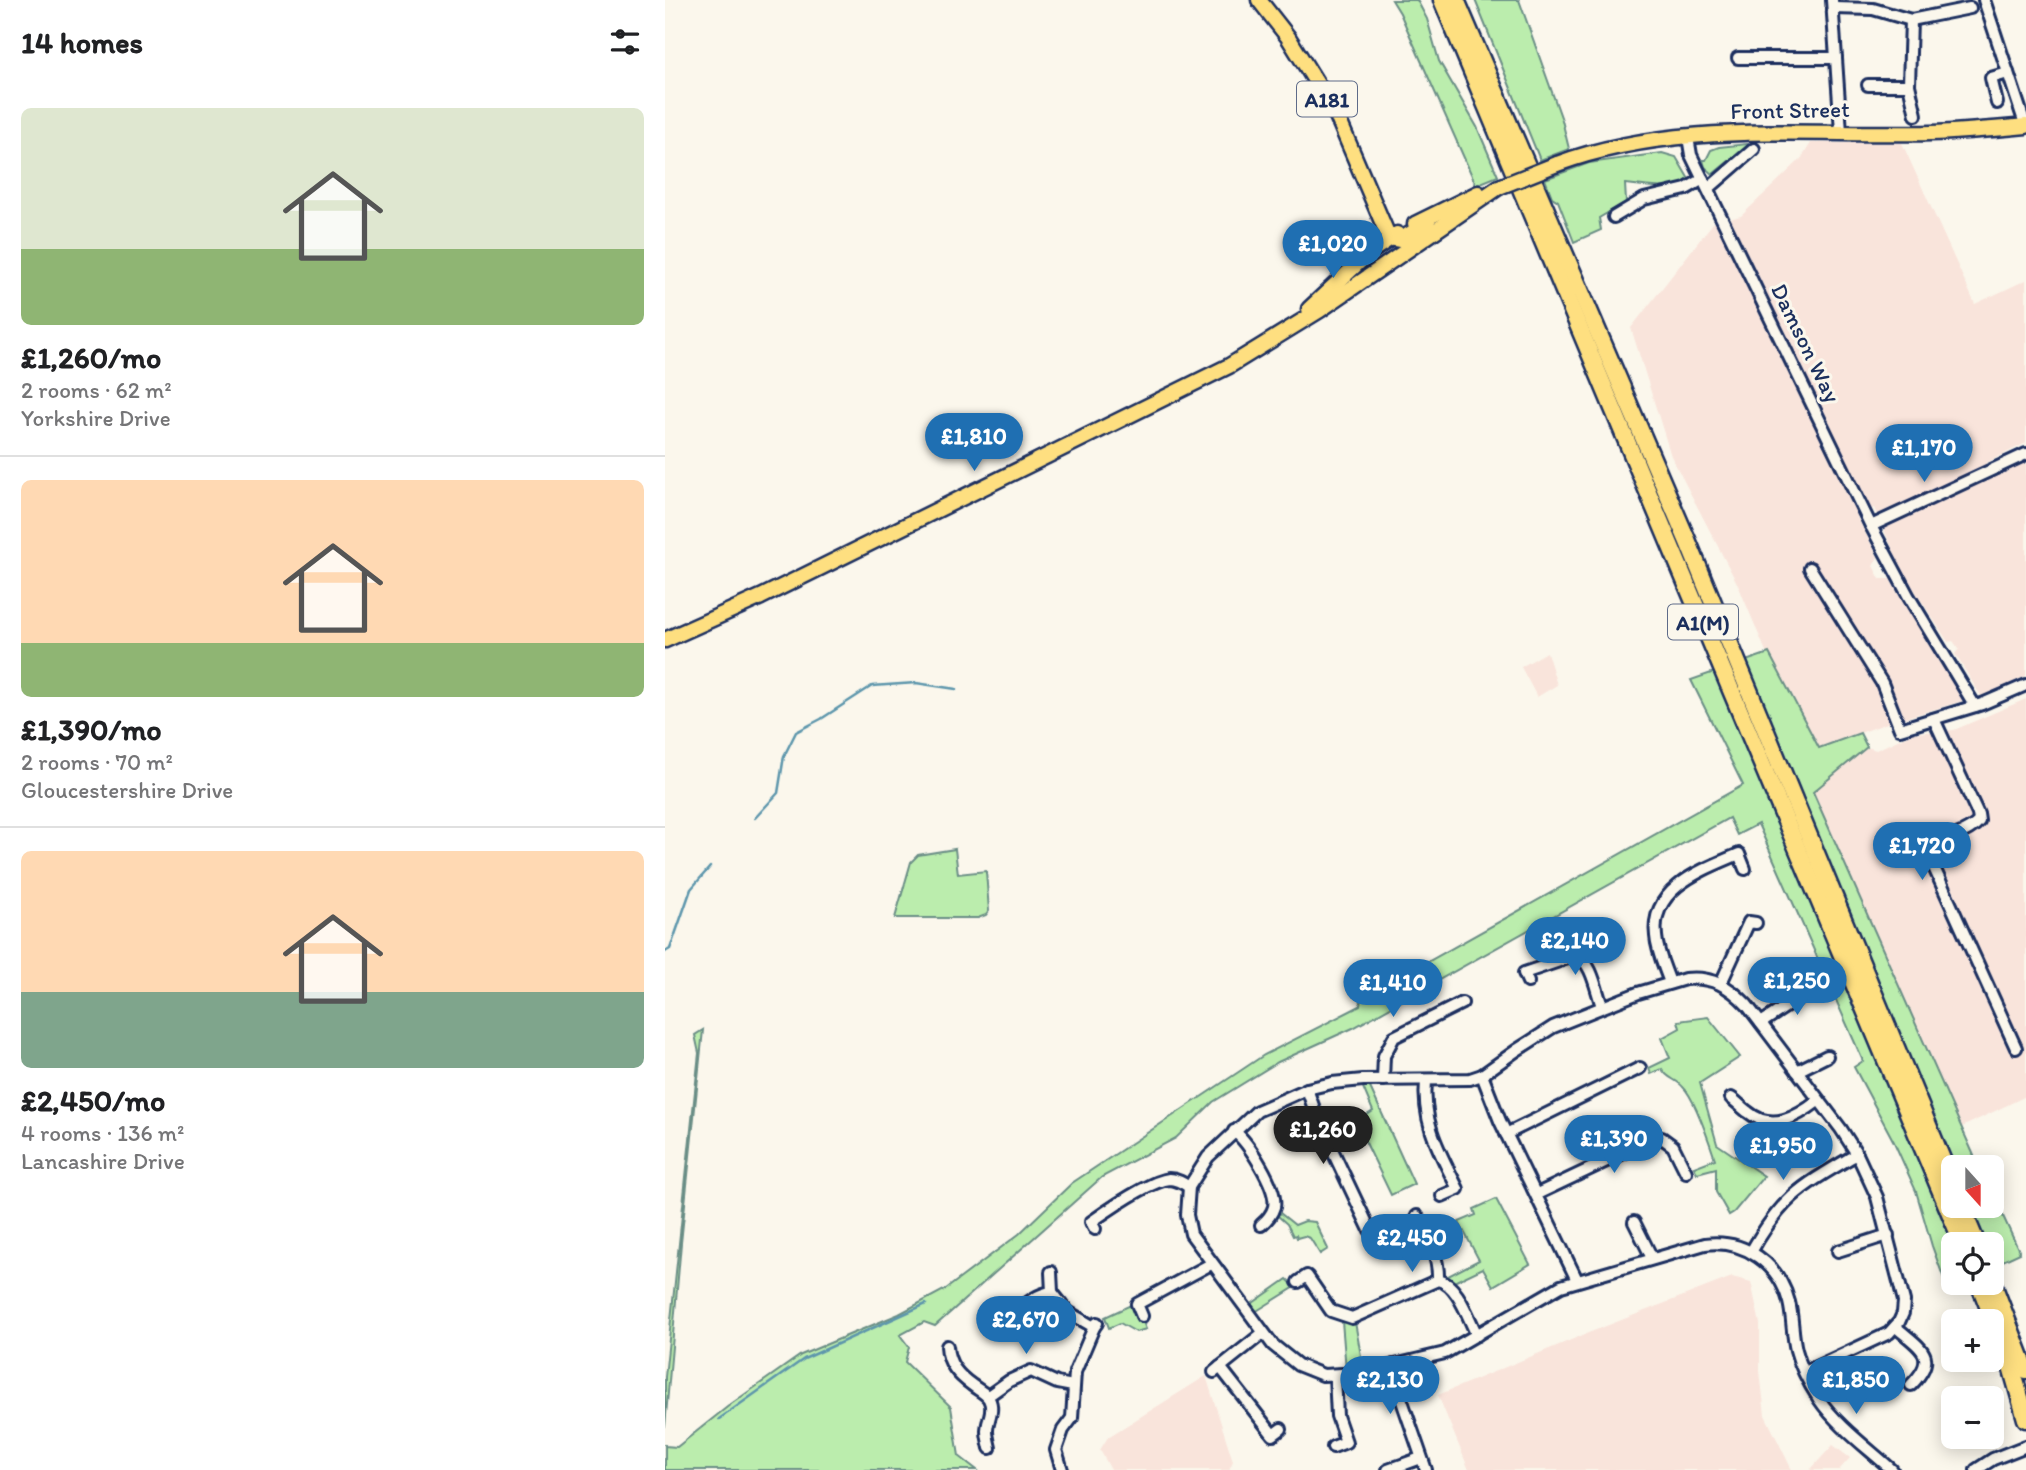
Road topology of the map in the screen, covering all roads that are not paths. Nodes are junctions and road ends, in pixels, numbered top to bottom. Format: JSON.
{"nodes":[{"id":1,"x":1259,"y":0,"type":"edge"},
{"id":2,"x":1442,"y":0,"type":"edge"},
{"id":3,"x":1456,"y":0,"type":"edge"},
{"id":4,"x":1984,"y":0,"type":"edge"},
{"id":5,"x":1832,"y":4,"type":"edge"},
{"id":6,"x":1970,"y":8,"type":"dead end"},
{"id":7,"x":1912,"y":20,"type":"junction"},
{"id":8,"x":1738,"y":58,"type":"dead end"},
{"id":9,"x":1836,"y":58,"type":"junction"},
{"id":10,"x":2008,"y":74,"type":"junction"},
{"id":11,"x":1868,"y":85,"type":"dead end"},
{"id":12,"x":1909,"y":85,"type":"junction"},
{"id":13,"x":1997,"y":103,"type":"dead end"},
{"id":14,"x":1916,"y":115,"type":"dead end"},
{"id":15,"x":2026,"y":126,"type":"edge"},
{"id":16,"x":1841,"y":132,"type":"junction"},
{"id":17,"x":1688,"y":137,"type":"junction"},
{"id":18,"x":1754,"y":149,"type":"dead end"},
{"id":19,"x":1705,"y":184,"type":"junction"},
{"id":20,"x":1499,"y":187,"type":"junction"},
{"id":21,"x":1378,"y":207,"type":"junction"},
{"id":22,"x":1459,"y":213,"type":"junction"},
{"id":23,"x":1614,"y":217,"type":"dead end"},
{"id":24,"x":1404,"y":234,"type":"junction"},
{"id":25,"x":1389,"y":238,"type":"junction"},
{"id":26,"x":1401,"y":253,"type":"junction"},
{"id":27,"x":1293,"y":325,"type":"junction"},
{"id":28,"x":2026,"y":454,"type":"edge"},
{"id":29,"x":1871,"y":526,"type":"junction"},
{"id":30,"x":1811,"y":568,"type":"dead end"},
{"id":31,"x":665,"y":640,"type":"edge"},
{"id":32,"x":2026,"y":685,"type":"edge"},
{"id":33,"x":1975,"y":706,"type":"junction"},
{"id":34,"x":1934,"y":719,"type":"junction"},
{"id":35,"x":1745,"y":869,"type":"dead end"},
{"id":36,"x":1756,"y":923,"type":"dead end"},
{"id":37,"x":1528,"y":982,"type":"dead end"},
{"id":38,"x":1670,"y":983,"type":"junction"},
{"id":39,"x":1721,"y":983,"type":"junction"},
{"id":40,"x":1817,"y":986,"type":"dead end"},
{"id":41,"x":1462,"y":1003,"type":"dead end"},
{"id":42,"x":1602,"y":1006,"type":"junction"},
{"id":43,"x":1761,"y":1023,"type":"junction"},
{"id":44,"x":2017,"y":1048,"type":"dead end"},
{"id":45,"x":1828,"y":1058,"type":"dead end"},
{"id":46,"x":1640,"y":1068,"type":"dead end"},
{"id":47,"x":1797,"y":1071,"type":"junction"},
{"id":48,"x":1482,"y":1075,"type":"junction"},
{"id":49,"x":1383,"y":1080,"type":"junction"},
{"id":50,"x":1426,"y":1080,"type":"junction"},
{"id":51,"x":1307,"y":1089,"type":"junction"},
{"id":52,"x":1736,"y":1098,"type":"dead end"},
{"id":53,"x":1818,"y":1101,"type":"junction"},
{"id":54,"x":1234,"y":1131,"type":"junction"},
{"id":55,"x":1506,"y":1134,"type":"junction"},
{"id":56,"x":1857,"y":1154,"type":"junction"},
{"id":57,"x":1941,"y":1157,"type":"edge"},
{"id":58,"x":1686,"y":1172,"type":"dead end"},
{"id":59,"x":1189,"y":1187,"type":"junction"},
{"id":60,"x":1537,"y":1194,"type":"junction"},
{"id":61,"x":1441,"y":1196,"type":"dead end"},
{"id":62,"x":1417,"y":1216,"type":"dead end"},
{"id":63,"x":1635,"y":1222,"type":"dead end"},
{"id":64,"x":1261,"y":1225,"type":"dead end"},
{"id":65,"x":1095,"y":1229,"type":"dead end"},
{"id":66,"x":1370,"y":1230,"type":"dead end"},
{"id":67,"x":1958,"y":1232,"type":"edge"},
{"id":68,"x":1888,"y":1235,"type":"junction"},
{"id":69,"x":1838,"y":1251,"type":"dead end"},
{"id":70,"x":1751,"y":1252,"type":"junction"},
{"id":71,"x":1651,"y":1258,"type":"junction"},
{"id":72,"x":1211,"y":1264,"type":"junction"},
{"id":73,"x":1051,"y":1272,"type":"dead end"},
{"id":74,"x":1438,"y":1280,"type":"junction"},
{"id":75,"x":1577,"y":1280,"type":"junction"},
{"id":76,"x":1298,"y":1282,"type":"dead end"},
{"id":77,"x":1052,"y":1292,"type":"junction"},
{"id":78,"x":1984,"y":1295,"type":"edge"},
{"id":79,"x":1997,"y":1295,"type":"edge"},
{"id":80,"x":1142,"y":1316,"type":"dead end"},
{"id":81,"x":1006,"y":1321,"type":"dead end"},
{"id":82,"x":1896,"y":1327,"type":"junction"},
{"id":83,"x":1263,"y":1333,"type":"junction"},
{"id":84,"x":1477,"y":1335,"type":"junction"},
{"id":85,"x":947,"y":1346,"type":"dead end"},
{"id":86,"x":1393,"y":1365,"type":"junction"},
{"id":87,"x":2026,"y":1370,"type":"edge"},
{"id":88,"x":1805,"y":1372,"type":"junction"},
{"id":89,"x":1341,"y":1375,"type":"junction"},
{"id":90,"x":1911,"y":1385,"type":"dead end"},
{"id":91,"x":1073,"y":1387,"type":"junction"},
{"id":92,"x":988,"y":1396,"type":"junction"},
{"id":93,"x":2026,"y":1419,"type":"edge"},
{"id":94,"x":1281,"y":1429,"type":"dead end"},
{"id":95,"x":2026,"y":1446,"type":"edge"},
{"id":96,"x":1333,"y":1447,"type":"dead end"},
{"id":97,"x":990,"y":1448,"type":"dead end"},
{"id":98,"x":1421,"y":1458,"type":"junction"},
{"id":99,"x":1062,"y":1470,"type":"edge"},
{"id":100,"x":1388,"y":1470,"type":"edge"},
{"id":101,"x":1426,"y":1470,"type":"edge"},
{"id":102,"x":1892,"y":1470,"type":"edge"},
{"id":103,"x":1976,"y":1470,"type":"edge"}],
"edges":[{"from":1,"to":21,"type":"main road","number":"A181"},
{"from":2,"to":67,"type":"highway","number":"A1(M)"},
{"from":3,"to":57,"type":"highway","number":"A1(M)"},
{"from":4,"to":10,"type":"street"},
{"from":5,"to":7,"type":"street"},
{"from":5,"to":9,"type":"street"},
{"from":6,"to":7,"type":"street"},
{"from":7,"to":12,"type":"street"},
{"from":8,"to":9,"type":"street"},
{"from":9,"to":16,"type":"street"},
{"from":10,"to":13,"type":"street"},
{"from":10,"to":15,"type":"street"},
{"from":11,"to":12,"type":"street"},
{"from":12,"to":14,"type":"street"},
{"from":15,"to":16,"type":"main road","name":"Front Street"},
{"from":16,"to":17,"type":"main road","name":"Front Street"},
{"from":17,"to":19,"type":"street","name":"Damson Way"},
{"from":17,"to":20,"type":"main road","name":"Front Street","bridge":true},
{"from":18,"to":19,"type":"street"},
{"from":19,"to":23,"type":"street"},
{"from":19,"to":29,"type":"street","name":"Damson Way"},
{"from":20,"to":22,"type":"main road"},
{"from":20,"to":24,"type":"main road"},
{"from":21,"to":24,"type":"main road","number":"A181"},
{"from":21,"to":25,"type":"main road","number":"A181"},
{"from":22,"to":24,"type":"main road"},
{"from":22,"to":26,"type":"main road"},
{"from":24,"to":25,"type":"main road"},
{"from":24,"to":26,"type":"main road"},
{"from":25,"to":27,"type":"main road"},
{"from":26,"to":27,"type":"main road"},
{"from":27,"to":31,"type":"main road"},
{"from":28,"to":29,"type":"street"},
{"from":29,"to":33,"type":"street","name":"Damson Way"},
{"from":30,"to":34,"type":"street"},
{"from":32,"to":33,"type":"street"},
{"from":33,"to":34,"type":"street"},
{"from":34,"to":44,"type":"street"},
{"from":35,"to":38,"type":"street"},
{"from":36,"to":39,"type":"street"},
{"from":37,"to":42,"type":"street"},
{"from":38,"to":39,"type":"street"},
{"from":38,"to":42,"type":"street"},
{"from":39,"to":43,"type":"street"},
{"from":40,"to":43,"type":"street"},
{"from":41,"to":49,"type":"street"},
{"from":42,"to":48,"type":"street"},
{"from":43,"to":47,"type":"street"},
{"from":45,"to":47,"type":"street"},
{"from":46,"to":55,"type":"street"},
{"from":47,"to":53,"type":"street"},
{"from":48,"to":50,"type":"street"},
{"from":48,"to":55,"type":"street"},
{"from":49,"to":50,"type":"street"},
{"from":49,"to":51,"type":"street"},
{"from":50,"to":61,"type":"street"},
{"from":51,"to":54,"type":"street"},
{"from":51,"to":66,"type":"street"},
{"from":52,"to":53,"type":"street"},
{"from":53,"to":56,"type":"street"},
{"from":54,"to":59,"type":"street"},
{"from":54,"to":64,"type":"street"},
{"from":55,"to":60,"type":"street"},
{"from":56,"to":68,"type":"street"},
{"from":56,"to":70,"type":"street"},
{"from":58,"to":60,"type":"street"},
{"from":59,"to":65,"type":"street"},
{"from":59,"to":72,"type":"street"},
{"from":60,"to":75,"type":"street"},
{"from":62,"to":74,"type":"street"},
{"from":63,"to":71,"type":"street"},
{"from":68,"to":69,"type":"street"},
{"from":68,"to":82,"type":"street"},
{"from":70,"to":71,"type":"street"},
{"from":70,"to":88,"type":"street"},
{"from":71,"to":75,"type":"street"},
{"from":72,"to":80,"type":"street"},
{"from":72,"to":83,"type":"street"},
{"from":73,"to":77,"type":"street"},
{"from":74,"to":76,"type":"street"},
{"from":74,"to":84,"type":"street"},
{"from":75,"to":84,"type":"street"},
{"from":77,"to":81,"type":"street"},
{"from":77,"to":91,"type":"street"},
{"from":78,"to":93,"type":"highway"},
{"from":79,"to":87,"type":"highway"},
{"from":82,"to":88,"type":"street"},
{"from":82,"to":90,"type":"street"},
{"from":83,"to":89,"type":"street"},
{"from":83,"to":94,"type":"street"},
{"from":84,"to":86,"type":"street"},
{"from":85,"to":92,"type":"street"},
{"from":86,"to":89,"type":"street"},
{"from":86,"to":98,"type":"street"},
{"from":88,"to":102,"type":"street"},
{"from":89,"to":96,"type":"street"},
{"from":91,"to":92,"type":"street"},
{"from":91,"to":99,"type":"street"},
{"from":92,"to":97,"type":"street"},
{"from":95,"to":103,"type":"street"},
{"from":98,"to":100,"type":"street"},
{"from":98,"to":101,"type":"street"}]}
